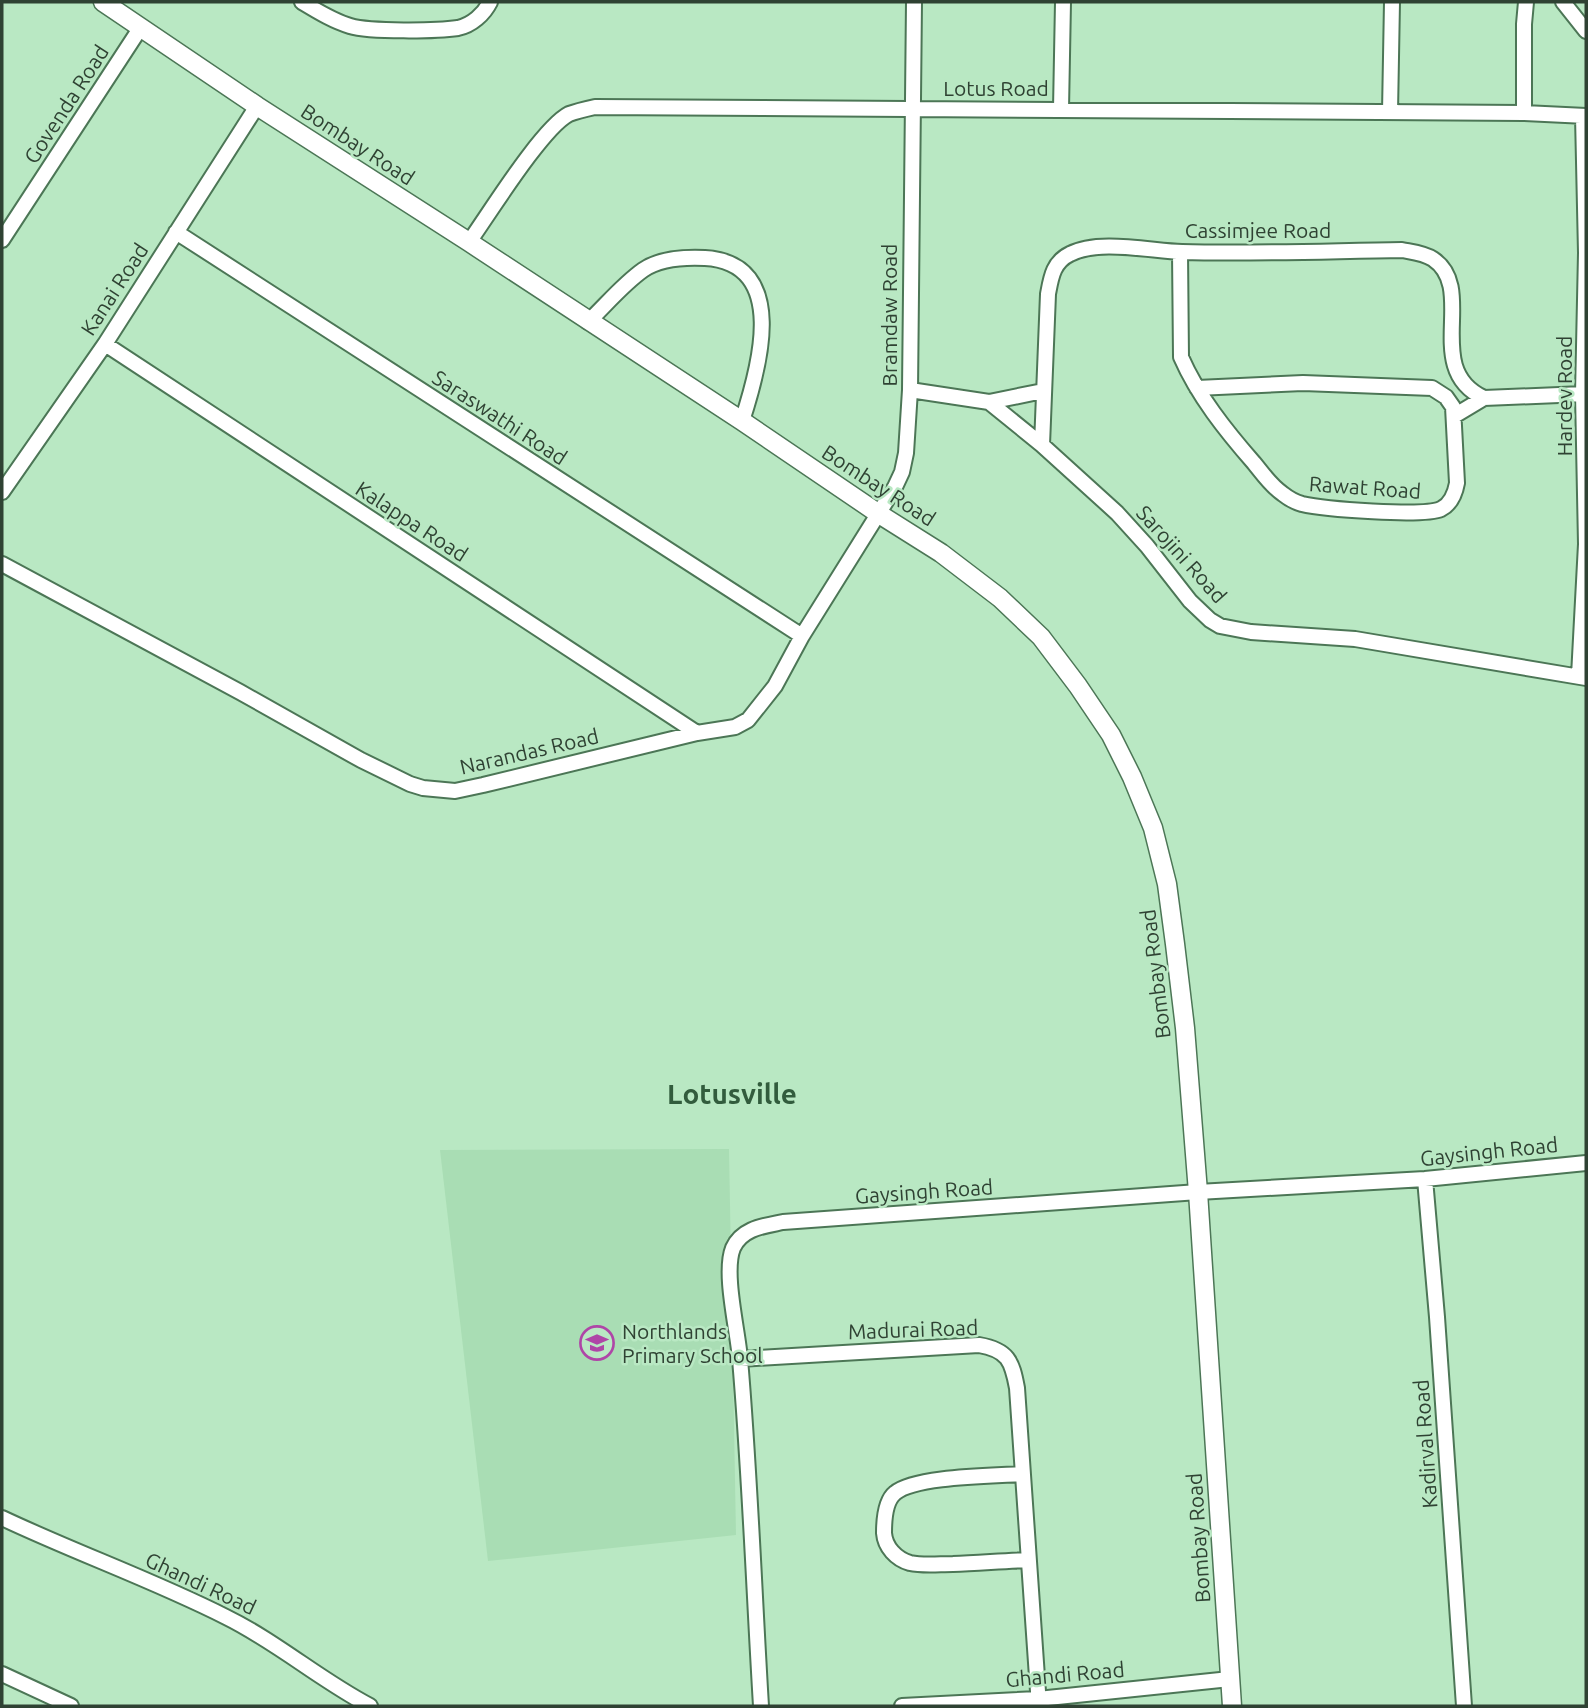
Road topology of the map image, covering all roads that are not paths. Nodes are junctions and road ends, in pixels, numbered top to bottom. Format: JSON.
{"nodes":[{"id":1,"x":103,"y":2,"type":"edge"},
{"id":2,"x":302,"y":2,"type":"edge"},
{"id":3,"x":490,"y":2,"type":"edge"},
{"id":4,"x":914,"y":2,"type":"edge"},
{"id":5,"x":1063,"y":2,"type":"edge"},
{"id":6,"x":1392,"y":2,"type":"edge"},
{"id":7,"x":1526,"y":2,"type":"edge"},
{"id":8,"x":1563,"y":2,"type":"edge"},
{"id":9,"x":141,"y":27,"type":"junction"},
{"id":10,"x":1586,"y":31,"type":"edge"},
{"id":11,"x":257,"y":106,"type":"junction"},
{"id":12,"x":911,"y":109,"type":"junction"},
{"id":13,"x":1061,"y":109,"type":"junction"},
{"id":14,"x":1390,"y":112,"type":"junction"},
{"id":15,"x":1524,"y":113,"type":"junction"},
{"id":16,"x":1585,"y":116,"type":"edge"},
{"id":17,"x":176,"y":232,"type":"junction"},
{"id":18,"x":2,"y":240,"type":"edge"},
{"id":19,"x":469,"y":242,"type":"junction"},
{"id":20,"x":1180,"y":252,"type":"junction"},
{"id":21,"x":588,"y":322,"type":"junction"},
{"id":22,"x":105,"y":344,"type":"junction"},
{"id":23,"x":1197,"y":388,"type":"junction"},
{"id":24,"x":910,"y":390,"type":"junction"},
{"id":25,"x":1043,"y":391,"type":"junction"},
{"id":26,"x":1583,"y":394,"type":"junction"},
{"id":27,"x":1483,"y":398,"type":"junction"},
{"id":28,"x":989,"y":402,"type":"junction"},
{"id":29,"x":1454,"y":416,"type":"junction"},
{"id":30,"x":742,"y":421,"type":"junction"},
{"id":31,"x":1042,"y":445,"type":"junction"},
{"id":32,"x":2,"y":492,"type":"edge"},
{"id":33,"x":879,"y":514,"type":"junction"},
{"id":34,"x":2,"y":564,"type":"edge"},
{"id":35,"x":802,"y":636,"type":"junction"},
{"id":36,"x":1582,"y":677,"type":"edge"},
{"id":37,"x":697,"y":733,"type":"junction"},
{"id":38,"x":1586,"y":1163,"type":"edge"},
{"id":39,"x":1425,"y":1179,"type":"junction"},
{"id":40,"x":1198,"y":1192,"type":"junction"},
{"id":41,"x":740,"y":1359,"type":"junction"},
{"id":42,"x":1021,"y":1474,"type":"junction"},
{"id":43,"x":2,"y":1518,"type":"edge"},
{"id":44,"x":1028,"y":1560,"type":"junction"},
{"id":45,"x":2,"y":1674,"type":"edge"},
{"id":46,"x":1230,"y":1679,"type":"junction"},
{"id":47,"x":1039,"y":1702,"type":"edge"},
{"id":48,"x":71,"y":1706,"type":"edge"},
{"id":49,"x":370,"y":1706,"type":"edge"},
{"id":50,"x":761,"y":1706,"type":"edge"},
{"id":51,"x":902,"y":1706,"type":"edge"},
{"id":52,"x":1233,"y":1706,"type":"edge"},
{"id":53,"x":1464,"y":1706,"type":"edge"}],
"edges":[{"from":1,"to":9,"type":"street","name":"Bombay Road"},
{"from":2,"to":3,"type":"street"},
{"from":4,"to":12,"type":"street","name":"Bramdaw Road"},
{"from":5,"to":13,"type":"street"},
{"from":6,"to":14,"type":"street"},
{"from":7,"to":15,"type":"street"},
{"from":8,"to":10,"type":"street"},
{"from":9,"to":11,"type":"street","name":"Bombay Road"},
{"from":9,"to":18,"type":"street","name":"Govenda Road"},
{"from":11,"to":17,"type":"street","name":"Kanai Road"},
{"from":11,"to":19,"type":"street","name":"Bombay Road"},
{"from":12,"to":13,"type":"street","name":"Lotus Road"},
{"from":12,"to":19,"type":"street","name":"Lotus Road"},
{"from":12,"to":24,"type":"street","name":"Bramdaw Road"},
{"from":13,"to":14,"type":"street","name":"Lotus Road"},
{"from":14,"to":15,"type":"street","name":"Lotus Road"},
{"from":15,"to":16,"type":"street","name":"Lotus Road"},
{"from":16,"to":26,"type":"street","name":"Hardev Road"},
{"from":17,"to":22,"type":"street","name":"Kanai Road"},
{"from":17,"to":35,"type":"street","name":"Saraswathi Road"},
{"from":19,"to":21,"type":"street","name":"Bombay Road"},
{"from":20,"to":23,"type":"street","name":"Rawat Road"},
{"from":20,"to":25,"type":"street","name":"Cassimjee Road"},
{"from":20,"to":27,"type":"street","name":"Cassimjee Road"},
{"from":21,"to":30,"type":"street","name":"Bombay Road"},
{"from":21,"to":30,"type":"street"},
{"from":22,"to":32,"type":"street","name":"Kanai Road"},
{"from":22,"to":37,"type":"street","name":"Kalappa Road"},
{"from":23,"to":29,"type":"street"},
{"from":23,"to":29,"type":"street","name":"Rawat Road"},
{"from":24,"to":28,"type":"street"},
{"from":24,"to":33,"type":"street","name":"Bramdaw Road"},
{"from":25,"to":28,"type":"street"},
{"from":25,"to":31,"type":"street","name":"Cassimjee Road"},
{"from":26,"to":27,"type":"street"},
{"from":26,"to":36,"type":"street","name":"Hardev Road"},
{"from":27,"to":29,"type":"street"},
{"from":28,"to":31,"type":"street","name":"Sarojini Road"},
{"from":30,"to":33,"type":"street","name":"Bombay Road"},
{"from":31,"to":36,"type":"street","name":"Sarojini Road"},
{"from":33,"to":35,"type":"street","name":"Narandas Road"},
{"from":33,"to":40,"type":"street","name":"Bombay Road"},
{"from":34,"to":37,"type":"street","name":"Narandas Road"},
{"from":35,"to":37,"type":"street","name":"Narandas Road"},
{"from":38,"to":39,"type":"street","name":"Gaysingh Road"},
{"from":39,"to":40,"type":"street","name":"Gaysingh Road"},
{"from":39,"to":53,"type":"street","name":"Kadirval Road"},
{"from":40,"to":41,"type":"street","name":"Gaysingh Road"},
{"from":40,"to":46,"type":"street","name":"Bombay Road"},
{"from":41,"to":42,"type":"street","name":"Madurai Road"},
{"from":41,"to":50,"type":"street","name":"Gaysingh Road"},
{"from":42,"to":44,"type":"street","name":"Madurai Road"},
{"from":42,"to":44,"type":"street"},
{"from":43,"to":49,"type":"street","name":"Ghandi Road"},
{"from":44,"to":47,"type":"street","name":"Madurai Road"},
{"from":45,"to":48,"type":"street"},
{"from":46,"to":47,"type":"street","name":"Ghandi Road"},
{"from":46,"to":52,"type":"street","name":"Bombay Road"},
{"from":47,"to":51,"type":"street","name":"Ghandi Road"}]}
